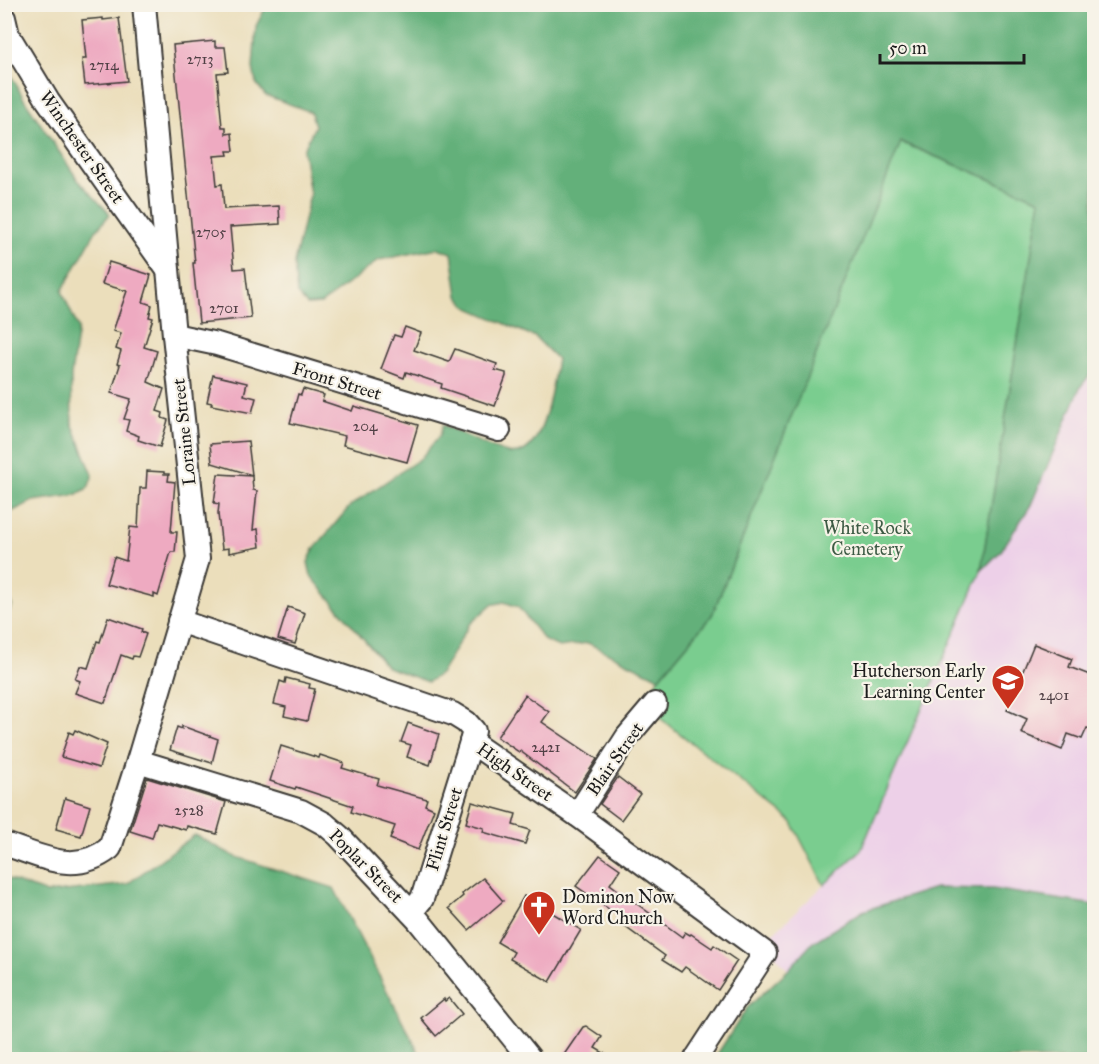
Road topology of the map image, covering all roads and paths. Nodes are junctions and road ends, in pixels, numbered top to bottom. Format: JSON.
{"nodes":[{"id":1,"x":144,"y":4,"type":"edge"},
{"id":2,"x":4,"y":18,"type":"edge"},
{"id":3,"x":168,"y":271,"type":"junction"},
{"id":4,"x":174,"y":335,"type":"junction"},
{"id":5,"x":500,"y":430,"type":"dead end"},
{"id":6,"x":179,"y":621,"type":"junction"},
{"id":7,"x":655,"y":704,"type":"dead end"},
{"id":8,"x":471,"y":742,"type":"junction"},
{"id":9,"x":138,"y":761,"type":"junction"},
{"id":10,"x":577,"y":815,"type":"junction"},
{"id":11,"x":4,"y":844,"type":"edge"},
{"id":12,"x":411,"y":912,"type":"junction"},
{"id":13,"x":524,"y":1054,"type":"edge"},
{"id":14,"x":695,"y":1059,"type":"edge"}],
"edges":[{"from":1,"to":3,"type":"street","name":"Loraine Street"},
{"from":2,"to":3,"type":"street","name":"Winchester Street"},
{"from":3,"to":4,"type":"street","name":"Loraine Street"},
{"from":4,"to":5,"type":"street","name":"Front Street"},
{"from":4,"to":6,"type":"street","name":"Loraine Street"},
{"from":6,"to":8,"type":"street","name":"High Street"},
{"from":6,"to":9,"type":"street","name":"Loraine Street"},
{"from":7,"to":10,"type":"street","name":"Blair Street"},
{"from":8,"to":10,"type":"street","name":"High Street"},
{"from":8,"to":12,"type":"street","name":"Flint Street"},
{"from":9,"to":11,"type":"street","name":"Loraine Street"},
{"from":9,"to":12,"type":"street","name":"Poplar Street"},
{"from":10,"to":14,"type":"street","name":"High Street"},
{"from":12,"to":13,"type":"street","name":"Poplar Street"}]}
